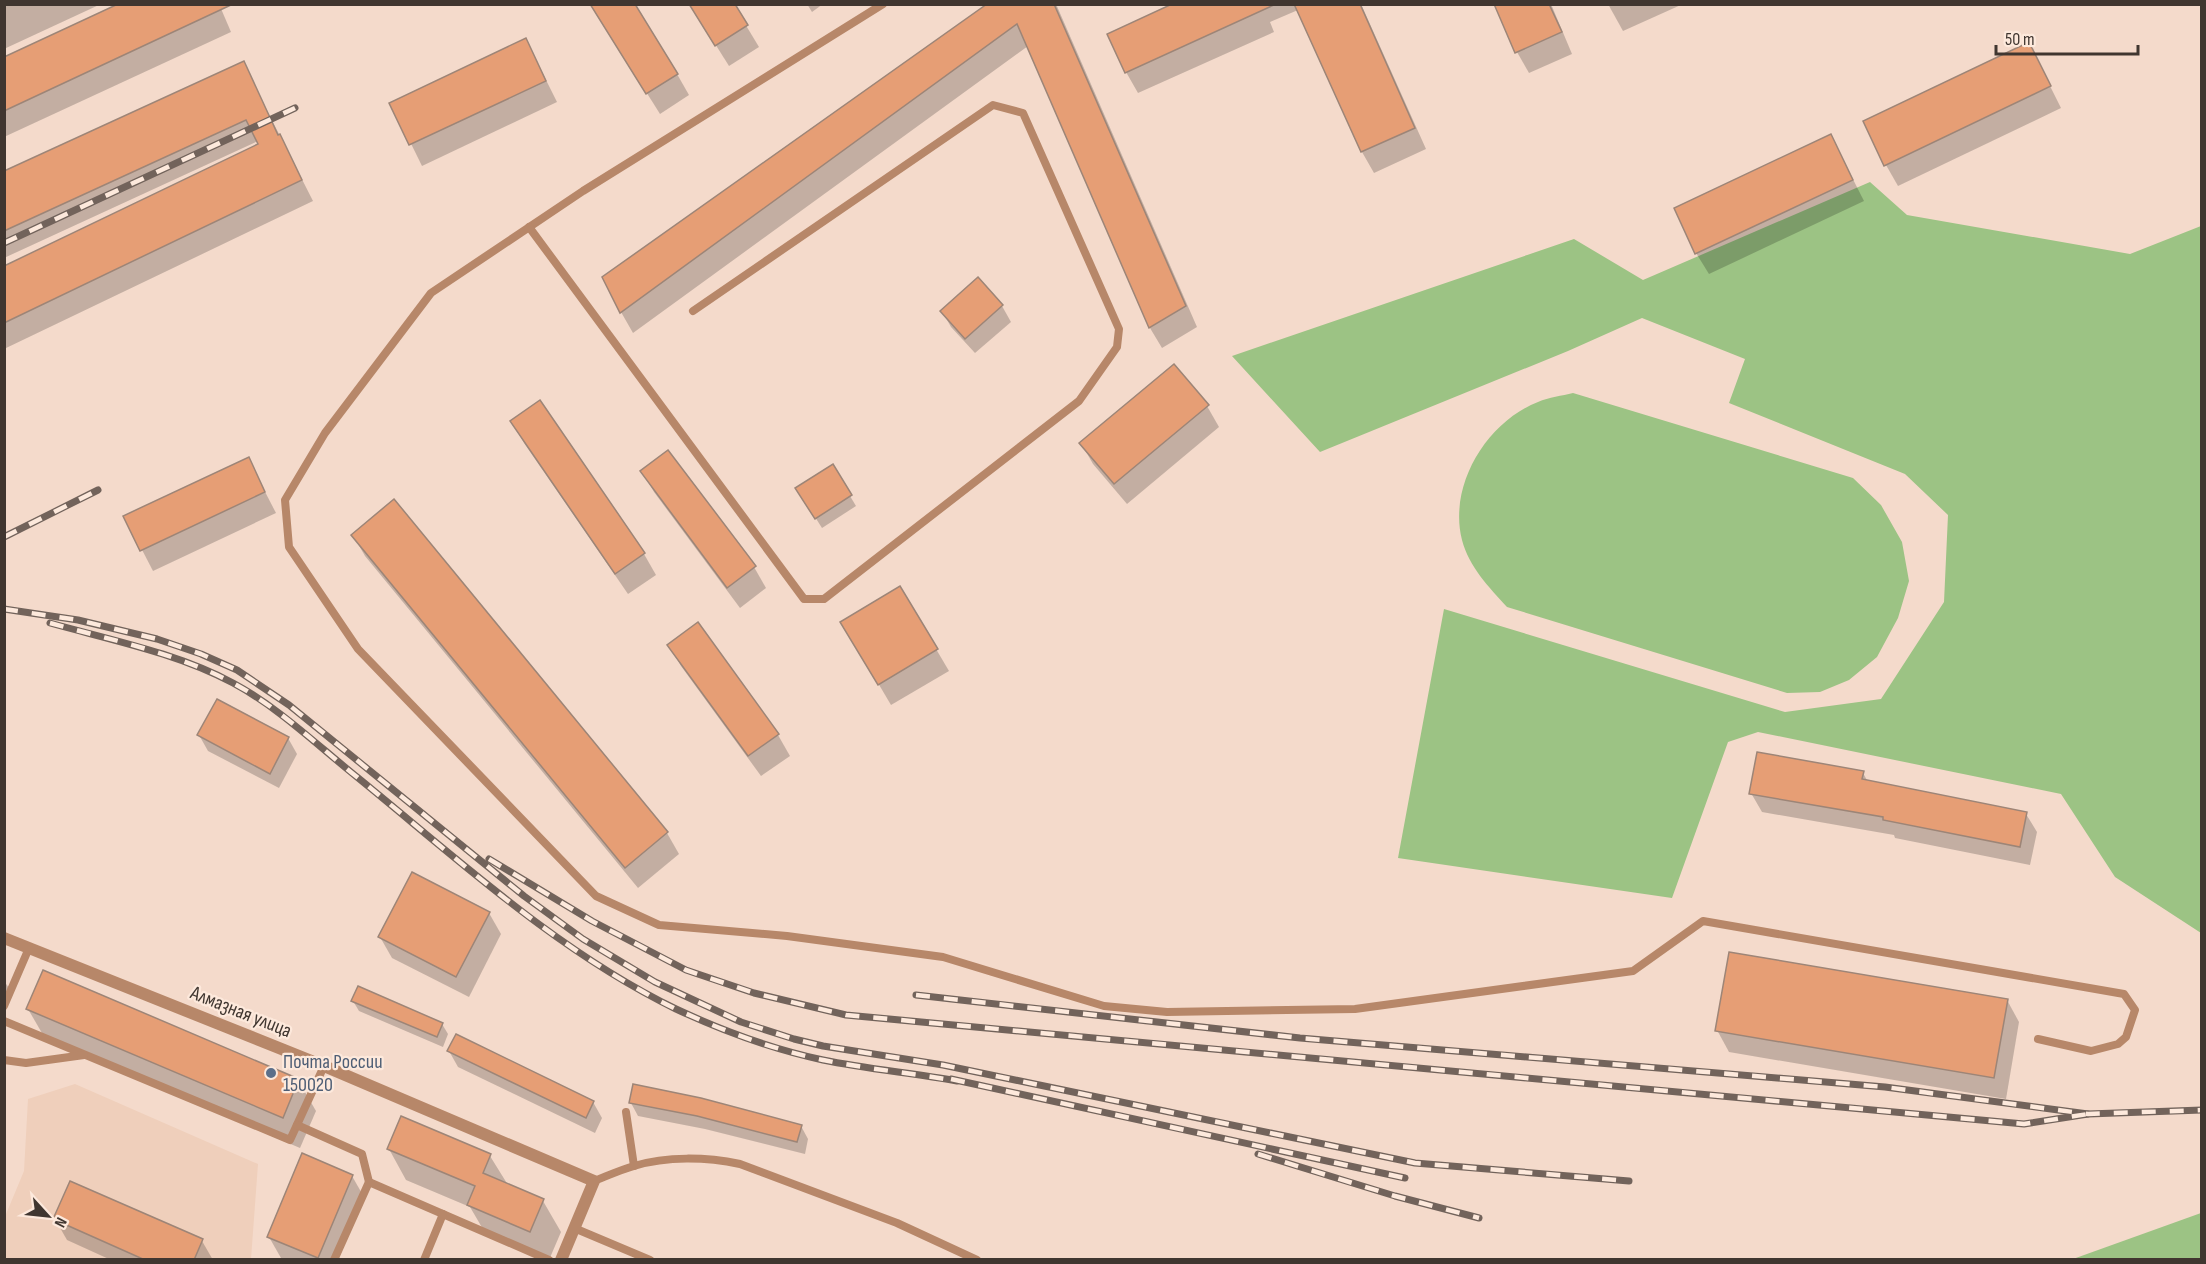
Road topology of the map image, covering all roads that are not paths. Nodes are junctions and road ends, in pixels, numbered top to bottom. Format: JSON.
{"nodes":[{"id":1,"x":883,"y":4,"type":"edge"},
{"id":2,"x":529,"y":227,"type":"junction"},
{"id":3,"x":693,"y":311,"type":"dead end"},
{"id":4,"x":4,"y":938,"type":"edge"},
{"id":5,"x":29,"y":948,"type":"junction"},
{"id":6,"x":4,"y":1006,"type":"edge"},
{"id":7,"x":4,"y":1021,"type":"edge"},
{"id":8,"x":2038,"y":1039,"type":"dead end"},
{"id":9,"x":86,"y":1055,"type":"junction"},
{"id":10,"x":4,"y":1060,"type":"edge"},
{"id":11,"x":324,"y":1066,"type":"junction"},
{"id":12,"x":626,"y":1112,"type":"dead end"},
{"id":13,"x":297,"y":1125,"type":"junction"},
{"id":14,"x":634,"y":1166,"type":"junction"},
{"id":15,"x":594,"y":1181,"type":"junction"},
{"id":16,"x":369,"y":1182,"type":"junction"},
{"id":17,"x":443,"y":1214,"type":"junction"},
{"id":18,"x":574,"y":1228,"type":"junction"},
{"id":19,"x":334,"y":1260,"type":"edge"},
{"id":20,"x":424,"y":1260,"type":"edge"},
{"id":21,"x":549,"y":1260,"type":"edge"},
{"id":22,"x":561,"y":1260,"type":"edge"},
{"id":23,"x":650,"y":1260,"type":"edge"},
{"id":24,"x":976,"y":1260,"type":"edge"}],
"edges":[{"from":1,"to":2,"type":"lane"},
{"from":2,"to":3,"type":"lane"},
{"from":2,"to":8,"type":"lane"},
{"from":4,"to":5,"type":"street","name":"Алмазная улица"},
{"from":5,"to":6,"type":"lane"},
{"from":5,"to":11,"type":"street","name":"Алмазная улица"},
{"from":7,"to":9,"type":"lane"},
{"from":9,"to":10,"type":"lane"},
{"from":9,"to":13,"type":"lane"},
{"from":11,"to":13,"type":"lane"},
{"from":11,"to":15,"type":"street","name":"Алмазная улица"},
{"from":12,"to":14,"type":"lane"},
{"from":13,"to":16,"type":"lane"},
{"from":14,"to":15,"type":"lane"},
{"from":14,"to":24,"type":"lane"},
{"from":15,"to":18,"type":"street"},
{"from":16,"to":17,"type":"lane"},
{"from":16,"to":19,"type":"lane"},
{"from":17,"to":20,"type":"lane"},
{"from":17,"to":21,"type":"lane"},
{"from":18,"to":22,"type":"street"},
{"from":18,"to":23,"type":"lane"}]}
